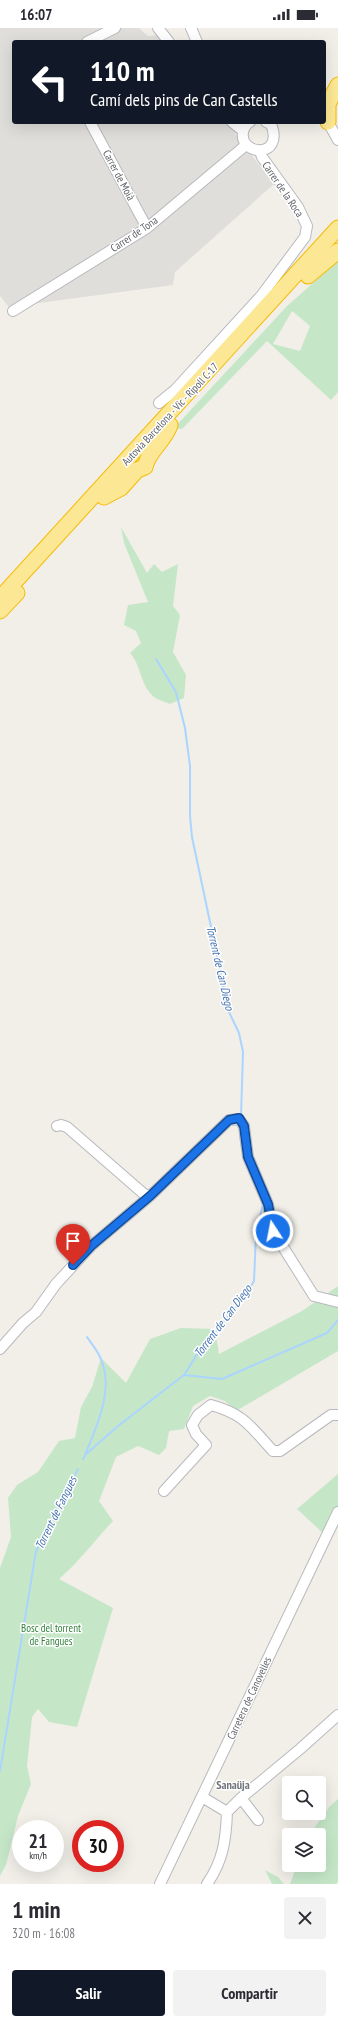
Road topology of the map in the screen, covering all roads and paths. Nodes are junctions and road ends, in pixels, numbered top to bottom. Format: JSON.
{"nodes":[{"id":1,"x":115,"y":28,"type":"edge"},
{"id":2,"x":158,"y":28,"type":"edge"},
{"id":3,"x":191,"y":28,"type":"edge"},
{"id":4,"x":91,"y":40,"type":"edge"},
{"id":5,"x":167,"y":40,"type":"edge"},
{"id":6,"x":196,"y":40,"type":"edge"},
{"id":7,"x":338,"y":85,"type":"edge"},
{"id":8,"x":326,"y":116,"type":"edge"},
{"id":9,"x":91,"y":124,"type":"edge"},
{"id":10,"x":234,"y":124,"type":"edge"},
{"id":11,"x":248,"y":124,"type":"edge"},
{"id":12,"x":270,"y":124,"type":"edge"},
{"id":13,"x":243,"y":131,"type":"junction"},
{"id":14,"x":338,"y":140,"type":"edge"},
{"id":15,"x":246,"y":145,"type":"junction"},
{"id":16,"x":260,"y":151,"type":"junction"},
{"id":17,"x":338,"y":218,"type":"edge"},
{"id":18,"x":147,"y":228,"type":"junction"},
{"id":19,"x":338,"y":228,"type":"edge"},
{"id":20,"x":338,"y":244,"type":"edge"},
{"id":21,"x":338,"y":251,"type":"edge"},
{"id":22,"x":308,"y":276,"type":"junction"},
{"id":23,"x":283,"y":289,"type":"junction"},
{"id":24,"x":13,"y":311,"type":"dead end"},
{"id":25,"x":159,"y":403,"type":"dead end"},
{"id":26,"x":0,"y":598,"type":"edge"},
{"id":27,"x":0,"y":611,"type":"edge"},
{"id":28,"x":57,"y":1126,"type":"dead end"},
{"id":29,"x":150,"y":1196,"type":"junction"},
{"id":30,"x":338,"y":1302,"type":"edge"},
{"id":31,"x":0,"y":1349,"type":"edge"},
{"id":32,"x":338,"y":1415,"type":"edge"},
{"id":33,"x":164,"y":1491,"type":"dead end"},
{"id":34,"x":338,"y":1512,"type":"edge"},
{"id":35,"x":338,"y":1715,"type":"edge"},
{"id":36,"x":202,"y":1797,"type":"junction"},
{"id":37,"x":241,"y":1798,"type":"junction"},
{"id":38,"x":227,"y":1812,"type":"junction"},
{"id":39,"x":258,"y":1820,"type":"dead end"},
{"id":40,"x":160,"y":1884,"type":"edge"},
{"id":41,"x":207,"y":1884,"type":"edge"}],
"edges":[{"from":1,"to":4,"type":"street"},
{"from":2,"to":5,"type":"street"},
{"from":3,"to":6,"type":"street"},
{"from":7,"to":8,"type":"highway"},
{"from":8,"to":14,"type":"street"},
{"from":9,"to":18,"type":"street","name":"Carrer de Moià"},
{"from":10,"to":13,"type":"street"},
{"from":11,"to":13,"type":"street"},
{"from":12,"to":16,"type":"street"},
{"from":13,"to":15,"type":"street"},
{"from":15,"to":16,"type":"street"},
{"from":15,"to":18,"type":"street","name":"Carrer de Tona"},
{"from":16,"to":25,"type":"street","name":"Carrer de la Roca"},
{"from":17,"to":23,"type":"highway"},
{"from":18,"to":24,"type":"street","name":"Carrer de Tona"},
{"from":19,"to":23,"type":"highway","name":"Autovia Barcelona - Vic - Ripoll C-17"},
{"from":20,"to":22,"type":"highway","name":"Autovia Barcelona - Vic - Ripoll C-17"},
{"from":21,"to":22,"type":"highway"},
{"from":22,"to":27,"type":"highway","name":"Autovia Barcelona - Vic - Ripoll C-17"},
{"from":23,"to":26,"type":"highway","name":"Autovia Barcelona - Vic - Ripoll C-17"},
{"from":28,"to":29,"type":"street"},
{"from":29,"to":30,"type":"street"},
{"from":29,"to":31,"type":"street"},
{"from":32,"to":33,"type":"street"},
{"from":34,"to":36,"type":"street","name":"Carretera de Canovelles"},
{"from":35,"to":37,"type":"street"},
{"from":36,"to":38,"type":"street"},
{"from":36,"to":40,"type":"street","name":"Carretera de Canovelles"},
{"from":37,"to":38,"type":"street"},
{"from":37,"to":39,"type":"street"},
{"from":38,"to":41,"type":"street"}]}
